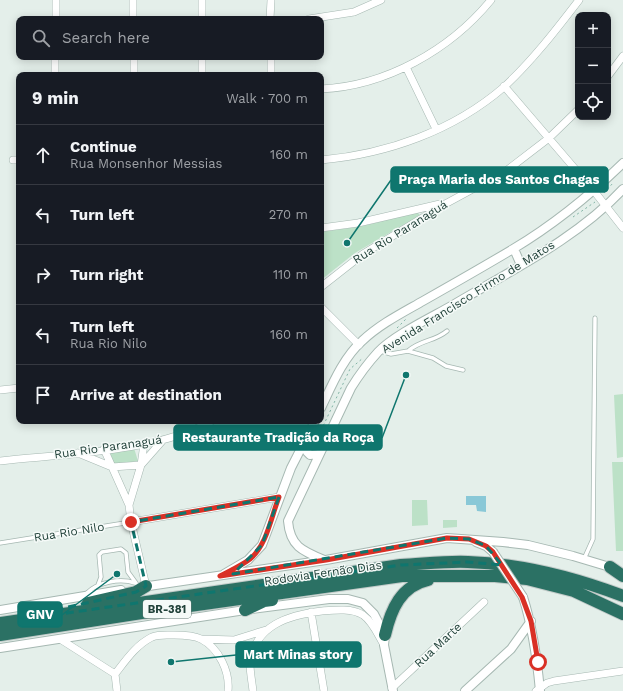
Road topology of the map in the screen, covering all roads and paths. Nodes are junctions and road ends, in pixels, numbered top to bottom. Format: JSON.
{"nodes":[{"id":1,"x":56,"y":0,"type":"edge"},
{"id":2,"x":133,"y":0,"type":"edge"},
{"id":3,"x":202,"y":0,"type":"edge"},
{"id":4,"x":271,"y":0,"type":"edge"},
{"id":5,"x":381,"y":0,"type":"edge"},
{"id":6,"x":490,"y":0,"type":"edge"},
{"id":7,"x":579,"y":0,"type":"edge"},
{"id":8,"x":56,"y":16,"type":"edge"},
{"id":9,"x":133,"y":16,"type":"edge"},
{"id":10,"x":202,"y":16,"type":"edge"},
{"id":11,"x":270,"y":16,"type":"edge"},
{"id":12,"x":324,"y":17,"type":"edge"},
{"id":13,"x":623,"y":56,"type":"edge"},
{"id":14,"x":56,"y":60,"type":"edge"},
{"id":15,"x":134,"y":60,"type":"edge"},
{"id":16,"x":202,"y":60,"type":"edge"},
{"id":17,"x":271,"y":60,"type":"edge"},
{"id":18,"x":406,"y":66,"type":"junction"},
{"id":19,"x":55,"y":72,"type":"edge"},
{"id":20,"x":134,"y":72,"type":"edge"},
{"id":21,"x":202,"y":72,"type":"edge"},
{"id":22,"x":271,"y":72,"type":"edge"},
{"id":23,"x":611,"y":72,"type":"edge"},
{"id":24,"x":504,"y":86,"type":"junction"},
{"id":25,"x":324,"y":89,"type":"edge"},
{"id":26,"x":575,"y":113,"type":"edge"},
{"id":27,"x":436,"y":129,"type":"junction"},
{"id":28,"x":549,"y":138,"type":"junction"},
{"id":29,"x":324,"y":160,"type":"edge"},
{"id":30,"x":623,"y":163,"type":"edge"},
{"id":31,"x":623,"y":189,"type":"edge"},
{"id":32,"x":594,"y":191,"type":"junction"},
{"id":33,"x":446,"y":202,"type":"junction"},
{"id":34,"x":607,"y":206,"type":"junction"},
{"id":35,"x":324,"y":228,"type":"edge"},
{"id":36,"x":623,"y":228,"type":"edge"},
{"id":37,"x":514,"y":249,"type":"junction"},
{"id":38,"x":521,"y":265,"type":"junction"},
{"id":39,"x":324,"y":285,"type":"edge"},
{"id":40,"x":324,"y":310,"type":"edge"},
{"id":41,"x":595,"y":318,"type":"dead end"},
{"id":42,"x":447,"y":331,"type":"dead end"},
{"id":43,"x":359,"y":345,"type":"junction"},
{"id":44,"x":379,"y":350,"type":"junction"},
{"id":45,"x":408,"y":351,"type":"junction"},
{"id":46,"x":464,"y":370,"type":"dead end"},
{"id":47,"x":16,"y":388,"type":"edge"},
{"id":48,"x":0,"y":390,"type":"edge"},
{"id":49,"x":324,"y":402,"type":"edge"},
{"id":50,"x":206,"y":424,"type":"edge"},
{"id":51,"x":313,"y":424,"type":"edge"},
{"id":52,"x":314,"y":424,"type":"edge"},
{"id":53,"x":164,"y":439,"type":"junction"},
{"id":54,"x":144,"y":444,"type":"junction"},
{"id":55,"x":104,"y":449,"type":"junction"},
{"id":56,"x":77,"y":452,"type":"junction"},
{"id":57,"x":319,"y":454,"type":"junction"},
{"id":58,"x":0,"y":461,"type":"edge"},
{"id":59,"x":141,"y":465,"type":"junction"},
{"id":60,"x":112,"y":467,"type":"junction"},
{"id":61,"x":279,"y":497,"type":"junction"},
{"id":62,"x":129,"y":505,"type":"junction"},
{"id":63,"x":131,"y":522,"type":"junction"},
{"id":64,"x":469,"y":539,"type":"junction"},
{"id":65,"x":0,"y":543,"type":"edge"},
{"id":66,"x":584,"y":559,"type":"junction"},
{"id":67,"x":326,"y":560,"type":"junction"},
{"id":68,"x":610,"y":567,"type":"junction"},
{"id":69,"x":623,"y":573,"type":"edge"},
{"id":70,"x":220,"y":576,"type":"junction"},
{"id":71,"x":495,"y":576,"type":"junction"},
{"id":72,"x":623,"y":576,"type":"edge"},
{"id":73,"x":98,"y":585,"type":"junction"},
{"id":74,"x":335,"y":585,"type":"junction"},
{"id":75,"x":141,"y":586,"type":"junction"},
{"id":76,"x":85,"y":596,"type":"junction"},
{"id":77,"x":623,"y":596,"type":"edge"},
{"id":78,"x":484,"y":602,"type":"dead end"},
{"id":79,"x":0,"y":610,"type":"edge"},
{"id":80,"x":245,"y":610,"type":"junction"},
{"id":81,"x":311,"y":612,"type":"junction"},
{"id":82,"x":621,"y":613,"type":"edge"},
{"id":83,"x":46,"y":616,"type":"junction"},
{"id":84,"x":531,"y":621,"type":"junction"},
{"id":85,"x":0,"y":623,"type":"edge"},
{"id":86,"x":266,"y":630,"type":"junction"},
{"id":87,"x":0,"y":634,"type":"edge"},
{"id":88,"x":60,"y":639,"type":"junction"},
{"id":89,"x":201,"y":639,"type":"junction"},
{"id":90,"x":384,"y":640,"type":"junction"},
{"id":91,"x":0,"y":648,"type":"edge"},
{"id":92,"x":623,"y":671,"type":"edge"},
{"id":93,"x":115,"y":674,"type":"junction"},
{"id":94,"x":392,"y":690,"type":"edge"},
{"id":95,"x":539,"y":690,"type":"edge"},
{"id":96,"x":118,"y":691,"type":"edge"},
{"id":97,"x":228,"y":691,"type":"edge"},
{"id":98,"x":253,"y":691,"type":"edge"},
{"id":99,"x":324,"y":691,"type":"edge"},
{"id":100,"x":465,"y":691,"type":"edge"}],
"edges":[{"from":1,"to":8,"type":"street"},
{"from":2,"to":9,"type":"street"},
{"from":3,"to":10,"type":"street"},
{"from":4,"to":11,"type":"street"},
{"from":5,"to":12,"type":"street"},
{"from":6,"to":18,"type":"street"},
{"from":7,"to":24,"type":"street"},
{"from":13,"to":23,"type":"street"},
{"from":14,"to":19,"type":"street"},
{"from":15,"to":20,"type":"street"},
{"from":16,"to":21,"type":"street"},
{"from":17,"to":22,"type":"street"},
{"from":18,"to":25,"type":"street"},
{"from":18,"to":27,"type":"street"},
{"from":24,"to":27,"type":"street"},
{"from":24,"to":28,"type":"street"},
{"from":26,"to":28,"type":"street","name":"Rua Rio Paranaguá"},
{"from":27,"to":29,"type":"street"},
{"from":28,"to":32,"type":"street"},
{"from":28,"to":33,"type":"street","name":"Rua Rio Paranaguá"},
{"from":30,"to":32,"type":"street","name":"Avenida Francisco Firmo de Matos"},
{"from":31,"to":34,"type":"street","name":"Avenida Francisco Firmo de Matos"},
{"from":32,"to":34,"type":"street"},
{"from":32,"to":37,"type":"street","name":"Avenida Francisco Firmo de Matos"},
{"from":33,"to":35,"type":"street"},
{"from":33,"to":39,"type":"street","name":"Rua Rio Paranaguá"},
{"from":34,"to":36,"type":"street"},
{"from":34,"to":38,"type":"street","name":"Avenida Francisco Firmo de Matos"},
{"from":37,"to":38,"type":"street"},
{"from":37,"to":43,"type":"street","name":"Avenida Francisco Firmo de Matos"},
{"from":38,"to":44,"type":"street","name":"Avenida Francisco Firmo de Matos"},
{"from":40,"to":43,"type":"street"},
{"from":41,"to":66,"type":"lane"},
{"from":42,"to":45,"type":"lane"},
{"from":43,"to":49,"type":"street","name":"Avenida Francisco Firmo de Matos"},
{"from":44,"to":45,"type":"lane"},
{"from":44,"to":57,"type":"street","name":"Avenida Francisco Firmo de Matos"},
{"from":45,"to":46,"type":"lane"},
{"from":47,"to":48,"type":"street"},
{"from":50,"to":53,"type":"street","name":"Rua Rio Paranaguá"},
{"from":51,"to":61,"type":"street"},
{"from":52,"to":57,"type":"street"},
{"from":53,"to":54,"type":"street","name":"Rua Rio Paranaguá"},
{"from":53,"to":59,"type":"street"},
{"from":54,"to":55,"type":"street","name":"Rua Rio Paranaguá"},
{"from":54,"to":59,"type":"street"},
{"from":55,"to":56,"type":"street","name":"Rua Rio Paranaguá"},
{"from":55,"to":60,"type":"street"},
{"from":56,"to":58,"type":"street","name":"Rua Rio Paranaguá"},
{"from":56,"to":60,"type":"street"},
{"from":57,"to":67,"type":"street","name":"Avenida Francisco Firmo de Matos"},
{"from":59,"to":60,"type":"street"},
{"from":59,"to":62,"type":"street"},
{"from":60,"to":62,"type":"street"},
{"from":61,"to":63,"type":"street","name":"Rua Rio Nilo"},
{"from":61,"to":70,"type":"street"},
{"from":62,"to":63,"type":"street"},
{"from":63,"to":65,"type":"lane","name":"Rua Rio Nilo"},
{"from":63,"to":75,"type":"street"},
{"from":64,"to":66,"type":"street","number":"BR-381"},
{"from":64,"to":67,"type":"street","number":"BR-381"},
{"from":64,"to":84,"type":"street","bridge":true},
{"from":66,"to":68,"type":"street","number":"BR-381"},
{"from":67,"to":70,"type":"street","number":"BR-381"},
{"from":68,"to":69,"type":"street","number":"BR-381"},
{"from":68,"to":72,"type":"highway"},
{"from":70,"to":75,"type":"street","number":"BR-381"},
{"from":71,"to":74,"type":"highway","name":"Rodovia Fernão Dias","number":"BR-381"},
{"from":71,"to":82,"type":"highway","name":"Rodovia Fernão Dias","number":"BR-381"},
{"from":71,"to":90,"type":"highway"},
{"from":73,"to":75,"type":"lane"},
{"from":73,"to":75,"type":"lane"},
{"from":73,"to":76,"type":"lane"},
{"from":74,"to":80,"type":"highway"},
{"from":74,"to":87,"type":"highway","name":"Rodovia Fernão Dias","number":"BR-381"},
{"from":75,"to":76,"type":"street","number":"BR-381"},
{"from":75,"to":83,"type":"highway"},
{"from":76,"to":79,"type":"street","number":"BR-381"},
{"from":77,"to":83,"type":"highway","name":"Rodovia Fernão Dias","number":"BR-381"},
{"from":78,"to":94,"type":"street","name":"Rua Marte"},
{"from":80,"to":88,"type":"street","number":"BR-381"},
{"from":80,"to":90,"type":"street","number":"BR-381"},
{"from":81,"to":86,"type":"street"},
{"from":81,"to":90,"type":"street"},
{"from":81,"to":99,"type":"street"},
{"from":83,"to":85,"type":"highway","name":"Rodovia Fernão Dias","number":"BR-381"},
{"from":84,"to":95,"type":"street"},
{"from":84,"to":100,"type":"street"},
{"from":86,"to":89,"type":"street"},
{"from":86,"to":98,"type":"street"},
{"from":88,"to":91,"type":"street","number":"BR-381"},
{"from":88,"to":93,"type":"street"},
{"from":89,"to":93,"type":"street"},
{"from":89,"to":97,"type":"street"},
{"from":90,"to":94,"type":"street","name":"Rua Marte"},
{"from":92,"to":95,"type":"street"},
{"from":93,"to":96,"type":"street"}]}
